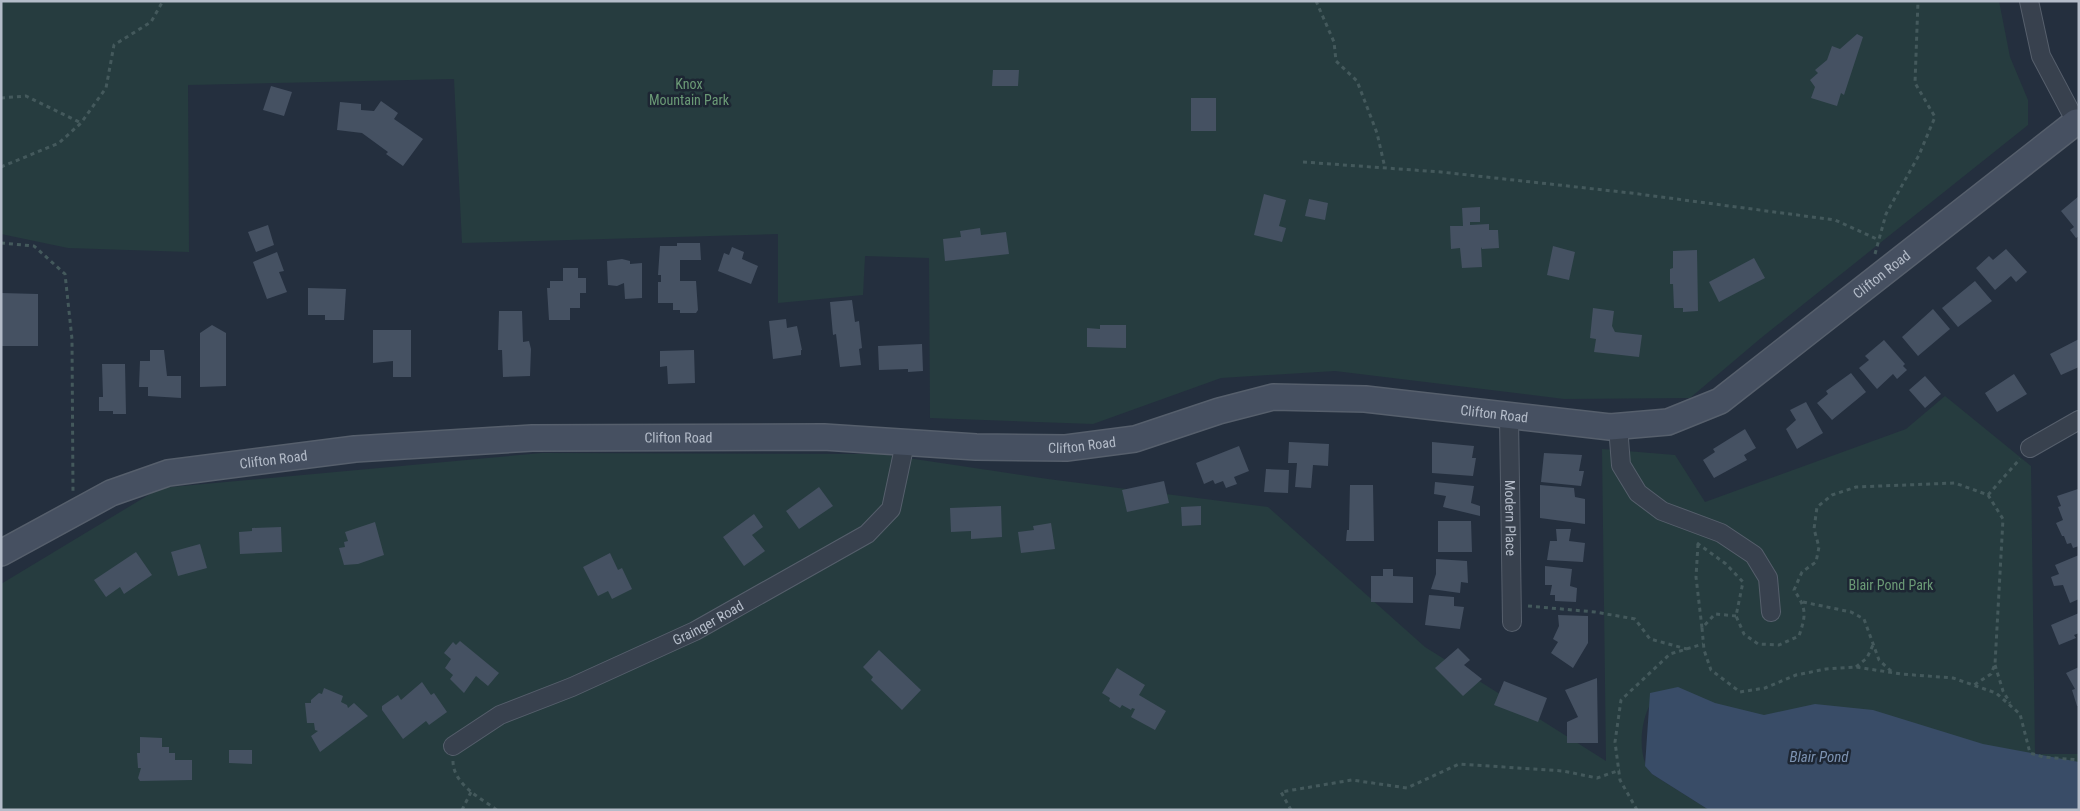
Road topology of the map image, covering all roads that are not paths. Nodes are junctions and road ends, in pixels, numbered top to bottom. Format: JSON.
{"nodes":[{"id":1,"x":2029,"y":1,"type":"edge"},
{"id":2,"x":2076,"y":122,"type":"joint"},
{"id":3,"x":1510,"y":416,"type":"junction"},
{"id":4,"x":2079,"y":420,"type":"edge"},
{"id":5,"x":1618,"y":426,"type":"junction"},
{"id":6,"x":905,"y":443,"type":"junction"},
{"id":7,"x":2030,"y":448,"type":"road end"},
{"id":8,"x":1,"y":553,"type":"edge"},
{"id":9,"x":1771,"y":612,"type":"dead end"},
{"id":10,"x":1512,"y":622,"type":"dead end"},
{"id":11,"x":454,"y":746,"type":"road end"}],
"edges":[{"from":1,"to":2,"type":"street"},
{"from":2,"to":5,"type":"main road","name":"Clifton Road"},
{"from":3,"to":5,"type":"main road","name":"Clifton Road"},
{"from":3,"to":6,"type":"main road","name":"Clifton Road"},
{"from":3,"to":10,"type":"street","name":"Modern Place"},
{"from":4,"to":7,"type":"street"},
{"from":5,"to":9,"type":"street"},
{"from":6,"to":8,"type":"main road","name":"Clifton Road"},
{"from":6,"to":11,"type":"street","name":"Grainger Road"}]}
